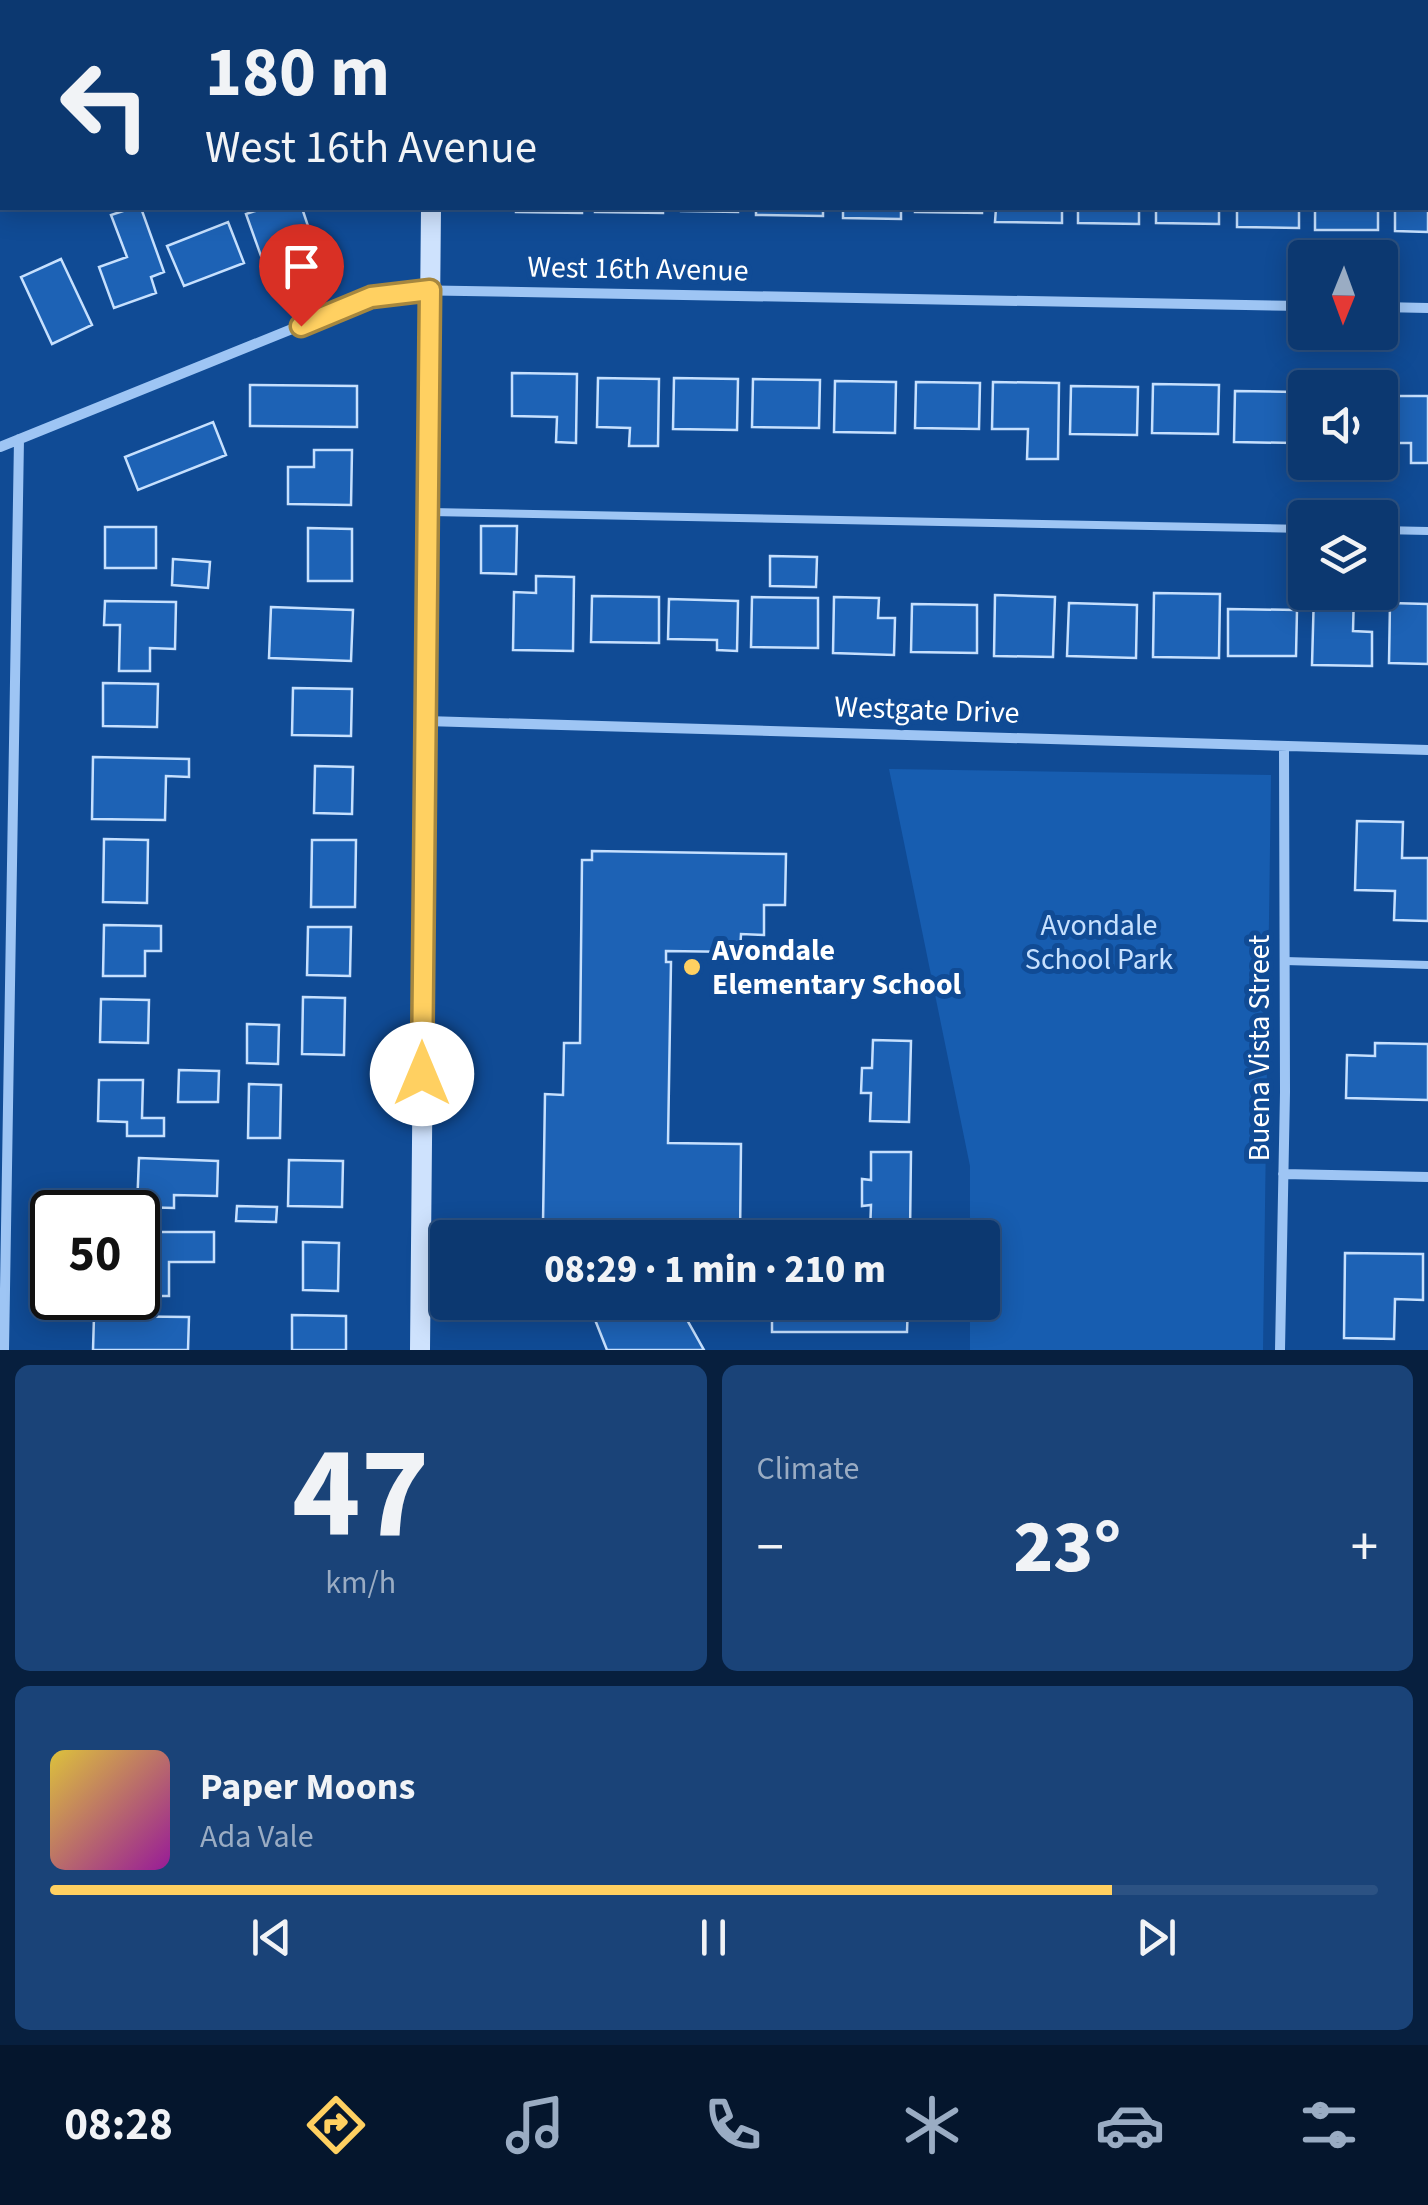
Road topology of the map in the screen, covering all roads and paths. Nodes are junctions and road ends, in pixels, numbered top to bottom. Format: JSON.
{"nodes":[{"id":1,"x":431,"y":210,"type":"edge"},
{"id":2,"x":430,"y":290,"type":"junction"},
{"id":3,"x":1288,"y":306,"type":"edge"},
{"id":4,"x":1398,"y":308,"type":"edge"},
{"id":5,"x":1428,"y":308,"type":"edge"},
{"id":6,"x":19,"y":439,"type":"junction"},
{"id":7,"x":0,"y":447,"type":"edge"},
{"id":8,"x":428,"y":512,"type":"junction"},
{"id":9,"x":1288,"y":529,"type":"edge"},
{"id":10,"x":1398,"y":530,"type":"edge"},
{"id":11,"x":1428,"y":531,"type":"edge"},
{"id":12,"x":425,"y":720,"type":"junction"},
{"id":13,"x":1284,"y":746,"type":"junction"},
{"id":14,"x":1428,"y":750,"type":"edge"},
{"id":15,"x":1285,"y":962,"type":"junction"},
{"id":16,"x":1428,"y":965,"type":"edge"},
{"id":17,"x":1283,"y":1174,"type":"junction"},
{"id":18,"x":1428,"y":1177,"type":"edge"},
{"id":19,"x":4,"y":1350,"type":"edge"},
{"id":20,"x":420,"y":1350,"type":"edge"},
{"id":21,"x":1280,"y":1350,"type":"edge"}],
"edges":[{"from":1,"to":2,"type":"main road"},
{"from":2,"to":3,"type":"street","name":"West 16th Avenue"},
{"from":2,"to":6,"type":"street","name":"West 16th Avenue"},
{"from":2,"to":8,"type":"main road"},
{"from":4,"to":5,"type":"street"},
{"from":6,"to":7,"type":"street","name":"West 16th Avenue"},
{"from":6,"to":19,"type":"street"},
{"from":8,"to":9,"type":"lane"},
{"from":8,"to":12,"type":"main road"},
{"from":10,"to":11,"type":"lane"},
{"from":12,"to":13,"type":"street","name":"Westgate Drive"},
{"from":12,"to":20,"type":"main road"},
{"from":13,"to":14,"type":"street","name":"Westgate Drive"},
{"from":13,"to":15,"type":"street","name":"Buena Vista Street"},
{"from":15,"to":16,"type":"lane"},
{"from":15,"to":17,"type":"street","name":"Buena Vista Street"},
{"from":17,"to":18,"type":"street"},
{"from":17,"to":21,"type":"street","name":"Buena Vista Street"}]}
